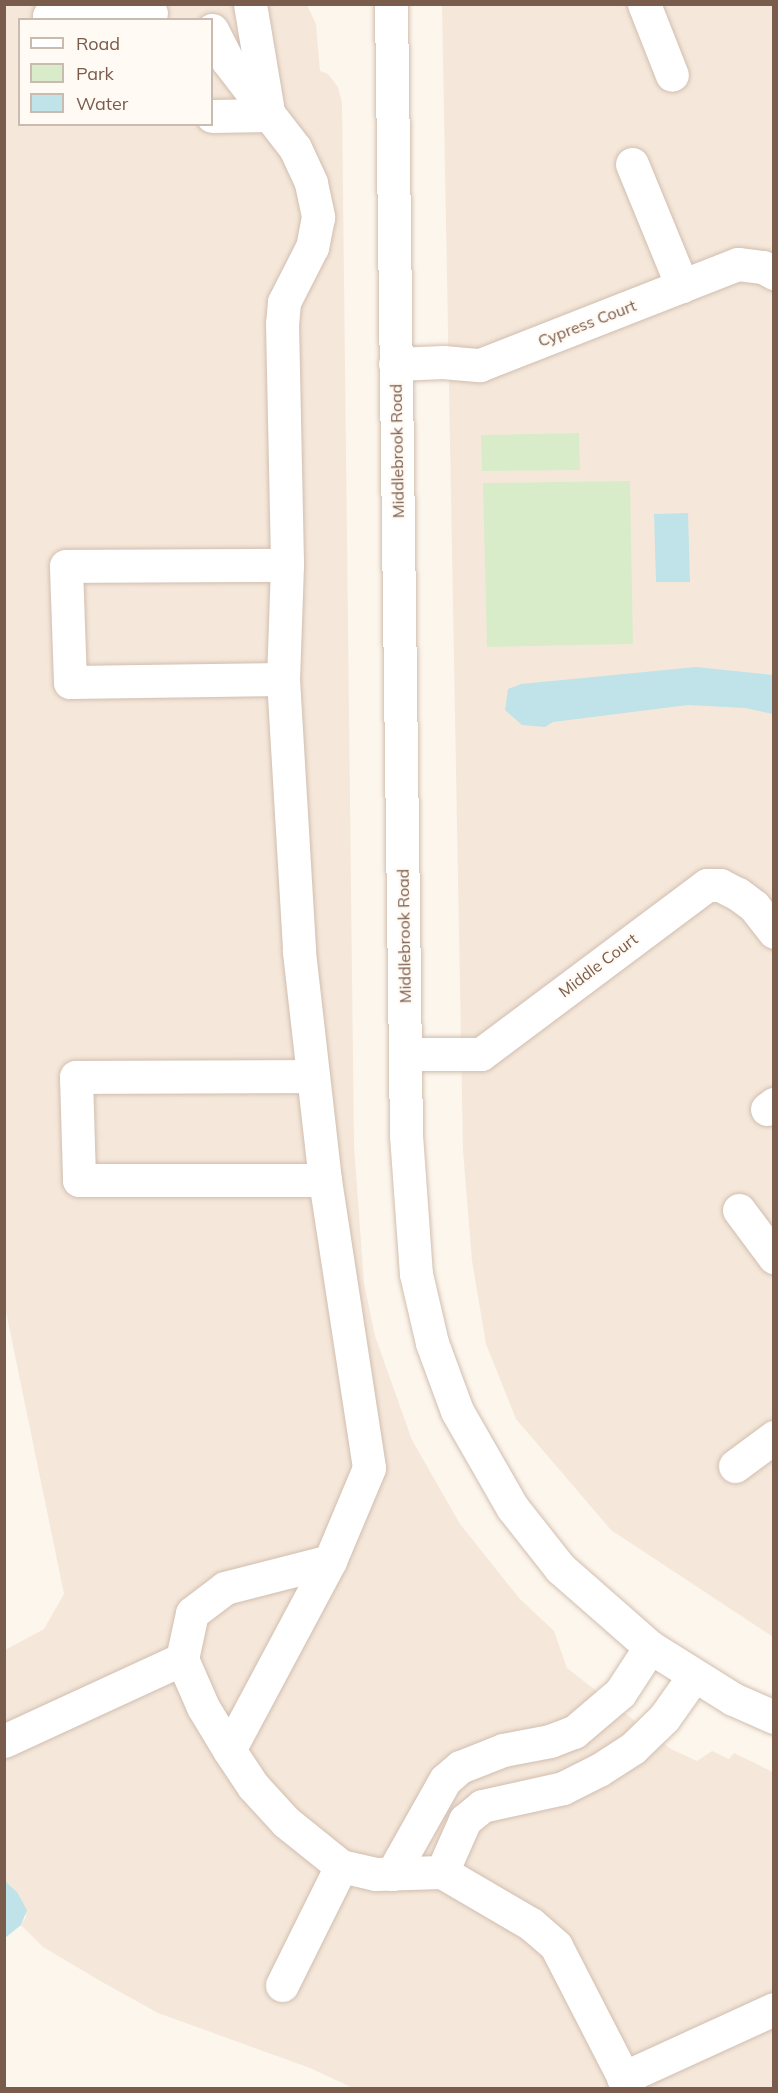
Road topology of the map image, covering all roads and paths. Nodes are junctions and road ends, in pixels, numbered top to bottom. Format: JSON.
{"nodes":[{"id":1,"x":250,"y":4,"type":"edge"},
{"id":2,"x":391,"y":4,"type":"edge"},
{"id":3,"x":644,"y":4,"type":"edge"},
{"id":4,"x":151,"y":13,"type":"dead end"},
{"id":5,"x":49,"y":18,"type":"edge"},
{"id":6,"x":213,"y":32,"type":"edge"},
{"id":7,"x":672,"y":75,"type":"dead end"},
{"id":8,"x":213,"y":116,"type":"edge"},
{"id":9,"x":269,"y":116,"type":"junction"},
{"id":10,"x":632,"y":164,"type":"dead end"},
{"id":11,"x":774,"y":273,"type":"edge"},
{"id":12,"x":682,"y":286,"type":"junction"},
{"id":13,"x":395,"y":364,"type":"junction"},
{"id":14,"x":287,"y":565,"type":"junction"},
{"id":15,"x":283,"y":680,"type":"junction"},
{"id":16,"x":774,"y":932,"type":"edge"},
{"id":17,"x":405,"y":1054,"type":"junction"},
{"id":18,"x":313,"y":1076,"type":"junction"},
{"id":19,"x":325,"y":1180,"type":"junction"},
{"id":20,"x":739,"y":1210,"type":"dead end"},
{"id":21,"x":774,"y":1257,"type":"edge"},
{"id":22,"x":774,"y":1437,"type":"edge"},
{"id":23,"x":735,"y":1466,"type":"dead end"},
{"id":24,"x":330,"y":1561,"type":"junction"},
{"id":25,"x":650,"y":1647,"type":"junction"},
{"id":26,"x":182,"y":1659,"type":"junction"},
{"id":27,"x":693,"y":1677,"type":"junction"},
{"id":28,"x":774,"y":1717,"type":"edge"},
{"id":29,"x":4,"y":1741,"type":"edge"},
{"id":30,"x":229,"y":1750,"type":"junction"},
{"id":31,"x":460,"y":1767,"type":"junction"},
{"id":32,"x":482,"y":1806,"type":"junction"},
{"id":33,"x":341,"y":1866,"type":"junction"},
{"id":34,"x":442,"y":1872,"type":"junction"},
{"id":35,"x":392,"y":1874,"type":"junction"},
{"id":36,"x":282,"y":1985,"type":"dead end"},
{"id":37,"x":774,"y":2009,"type":"edge"},
{"id":38,"x":626,"y":2083,"type":"edge"}],
"edges":[{"from":1,"to":9,"type":"street"},
{"from":2,"to":13,"type":"street","name":"Middlebrook Road"},
{"from":3,"to":7,"type":"street"},
{"from":4,"to":5,"type":"street"},
{"from":6,"to":9,"type":"street"},
{"from":8,"to":9,"type":"street"},
{"from":9,"to":14,"type":"street"},
{"from":10,"to":12,"type":"street"},
{"from":11,"to":12,"type":"street","name":"Cypress Court"},
{"from":12,"to":13,"type":"street","name":"Cypress Court"},
{"from":13,"to":17,"type":"street","name":"Middlebrook Road"},
{"from":14,"to":15,"type":"street"},
{"from":14,"to":15,"type":"street"},
{"from":15,"to":18,"type":"street"},
{"from":16,"to":17,"type":"street","name":"Middle Court"},
{"from":17,"to":25,"type":"street","name":"Middlebrook Road"},
{"from":18,"to":19,"type":"street"},
{"from":18,"to":19,"type":"street"},
{"from":19,"to":24,"type":"street"},
{"from":20,"to":21,"type":"street"},
{"from":22,"to":23,"type":"street"},
{"from":24,"to":26,"type":"street"},
{"from":24,"to":30,"type":"street"},
{"from":25,"to":27,"type":"street","name":"Middlebrook Road"},
{"from":25,"to":31,"type":"street"},
{"from":26,"to":29,"type":"street"},
{"from":26,"to":30,"type":"street"},
{"from":27,"to":28,"type":"street","name":"Middlebrook Road"},
{"from":27,"to":32,"type":"street"},
{"from":30,"to":33,"type":"street"},
{"from":31,"to":32,"type":"street"},
{"from":31,"to":35,"type":"street"},
{"from":32,"to":34,"type":"street"},
{"from":33,"to":35,"type":"street"},
{"from":33,"to":36,"type":"street"},
{"from":34,"to":35,"type":"street"},
{"from":34,"to":38,"type":"street"},
{"from":37,"to":38,"type":"street"}]}
